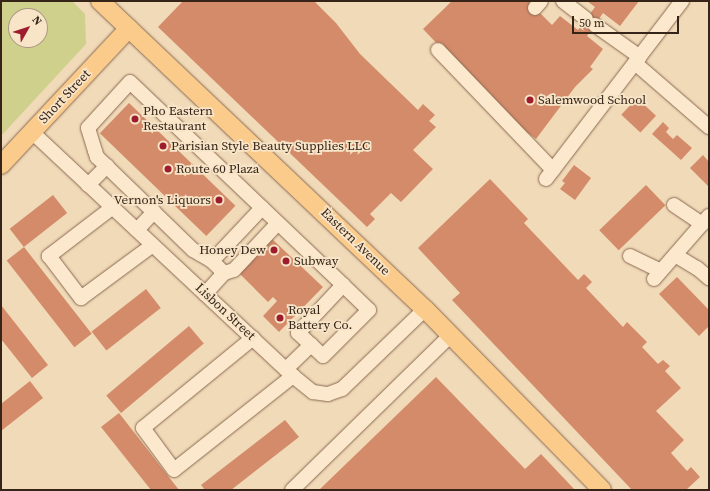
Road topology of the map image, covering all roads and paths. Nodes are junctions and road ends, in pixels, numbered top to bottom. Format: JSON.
{"nodes":[{"id":1,"x":100,"y":1,"type":"edge"},
{"id":2,"x":563,"y":1,"type":"edge"},
{"id":3,"x":682,"y":1,"type":"edge"},
{"id":4,"x":129,"y":28,"type":"junction"},
{"id":5,"x":436,"y":52,"type":"dead end"},
{"id":6,"x":638,"y":60,"type":"junction"},
{"id":7,"x":709,"y":126,"type":"edge"},
{"id":8,"x":32,"y":132,"type":"junction"},
{"id":9,"x":1,"y":165,"type":"edge"},
{"id":10,"x":106,"y":166,"type":"junction"},
{"id":11,"x":88,"y":184,"type":"junction"},
{"id":12,"x":674,"y":205,"type":"dead end"},
{"id":13,"x":113,"y":207,"type":"junction"},
{"id":14,"x":262,"y":208,"type":"junction"},
{"id":15,"x":154,"y":212,"type":"junction"},
{"id":16,"x":705,"y":220,"type":"edge"},
{"id":17,"x":278,"y":223,"type":"junction"},
{"id":18,"x":137,"y":230,"type":"junction"},
{"id":19,"x":153,"y":245,"type":"junction"},
{"id":20,"x":675,"y":255,"type":"junction"},
{"id":21,"x":630,"y":256,"type":"dead end"},
{"id":22,"x":212,"y":261,"type":"junction"},
{"id":23,"x":224,"y":273,"type":"junction"},
{"id":24,"x":709,"y":278,"type":"edge"},
{"id":25,"x":344,"y":285,"type":"junction"},
{"id":26,"x":205,"y":294,"type":"junction"},
{"id":27,"x":424,"y":309,"type":"junction"},
{"id":28,"x":451,"y":335,"type":"junction"},
{"id":29,"x":253,"y":338,"type":"junction"},
{"id":30,"x":310,"y":345,"type":"junction"},
{"id":31,"x":289,"y":372,"type":"junction"},
{"id":32,"x":292,"y":490,"type":"edge"},
{"id":33,"x":602,"y":490,"type":"edge"}],
"edges":[{"from":1,"to":4,"type":"main road","name":"Eastern Avenue"},
{"from":2,"to":6,"type":"street"},
{"from":3,"to":6,"type":"street"},
{"from":4,"to":8,"type":"main road","name":"Short Street"},
{"from":4,"to":27,"type":"main road","name":"Eastern Avenue"},
{"from":5,"to":6,"type":"street"},
{"from":6,"to":7,"type":"street"},
{"from":8,"to":9,"type":"main road","name":"Short Street"},
{"from":8,"to":11,"type":"street","name":"Lisbon Street"},
{"from":10,"to":11,"type":"street"},
{"from":10,"to":14,"type":"street"},
{"from":10,"to":15,"type":"street"},
{"from":11,"to":13,"type":"street","name":"Lisbon Street"},
{"from":12,"to":16,"type":"street"},
{"from":13,"to":18,"type":"street","name":"Lisbon Street"},
{"from":13,"to":19,"type":"street"},
{"from":14,"to":17,"type":"street"},
{"from":14,"to":22,"type":"street"},
{"from":15,"to":18,"type":"street"},
{"from":15,"to":22,"type":"street"},
{"from":16,"to":20,"type":"street"},
{"from":17,"to":23,"type":"street"},
{"from":17,"to":25,"type":"street"},
{"from":18,"to":19,"type":"street","name":"Lisbon Street"},
{"from":19,"to":26,"type":"street","name":"Lisbon Street"},
{"from":20,"to":21,"type":"street"},
{"from":20,"to":24,"type":"street"},
{"from":22,"to":23,"type":"street"},
{"from":23,"to":26,"type":"street"},
{"from":25,"to":30,"type":"street"},
{"from":25,"to":30,"type":"street"},
{"from":26,"to":29,"type":"street","name":"Lisbon Street"},
{"from":27,"to":28,"type":"main road","name":"Eastern Avenue"},
{"from":27,"to":31,"type":"street","name":"Lisbon Street"},
{"from":28,"to":32,"type":"street"},
{"from":28,"to":33,"type":"main road","name":"Eastern Avenue"},
{"from":29,"to":31,"type":"street","name":"Lisbon Street"},
{"from":29,"to":31,"type":"street"},
{"from":30,"to":31,"type":"street"}]}
